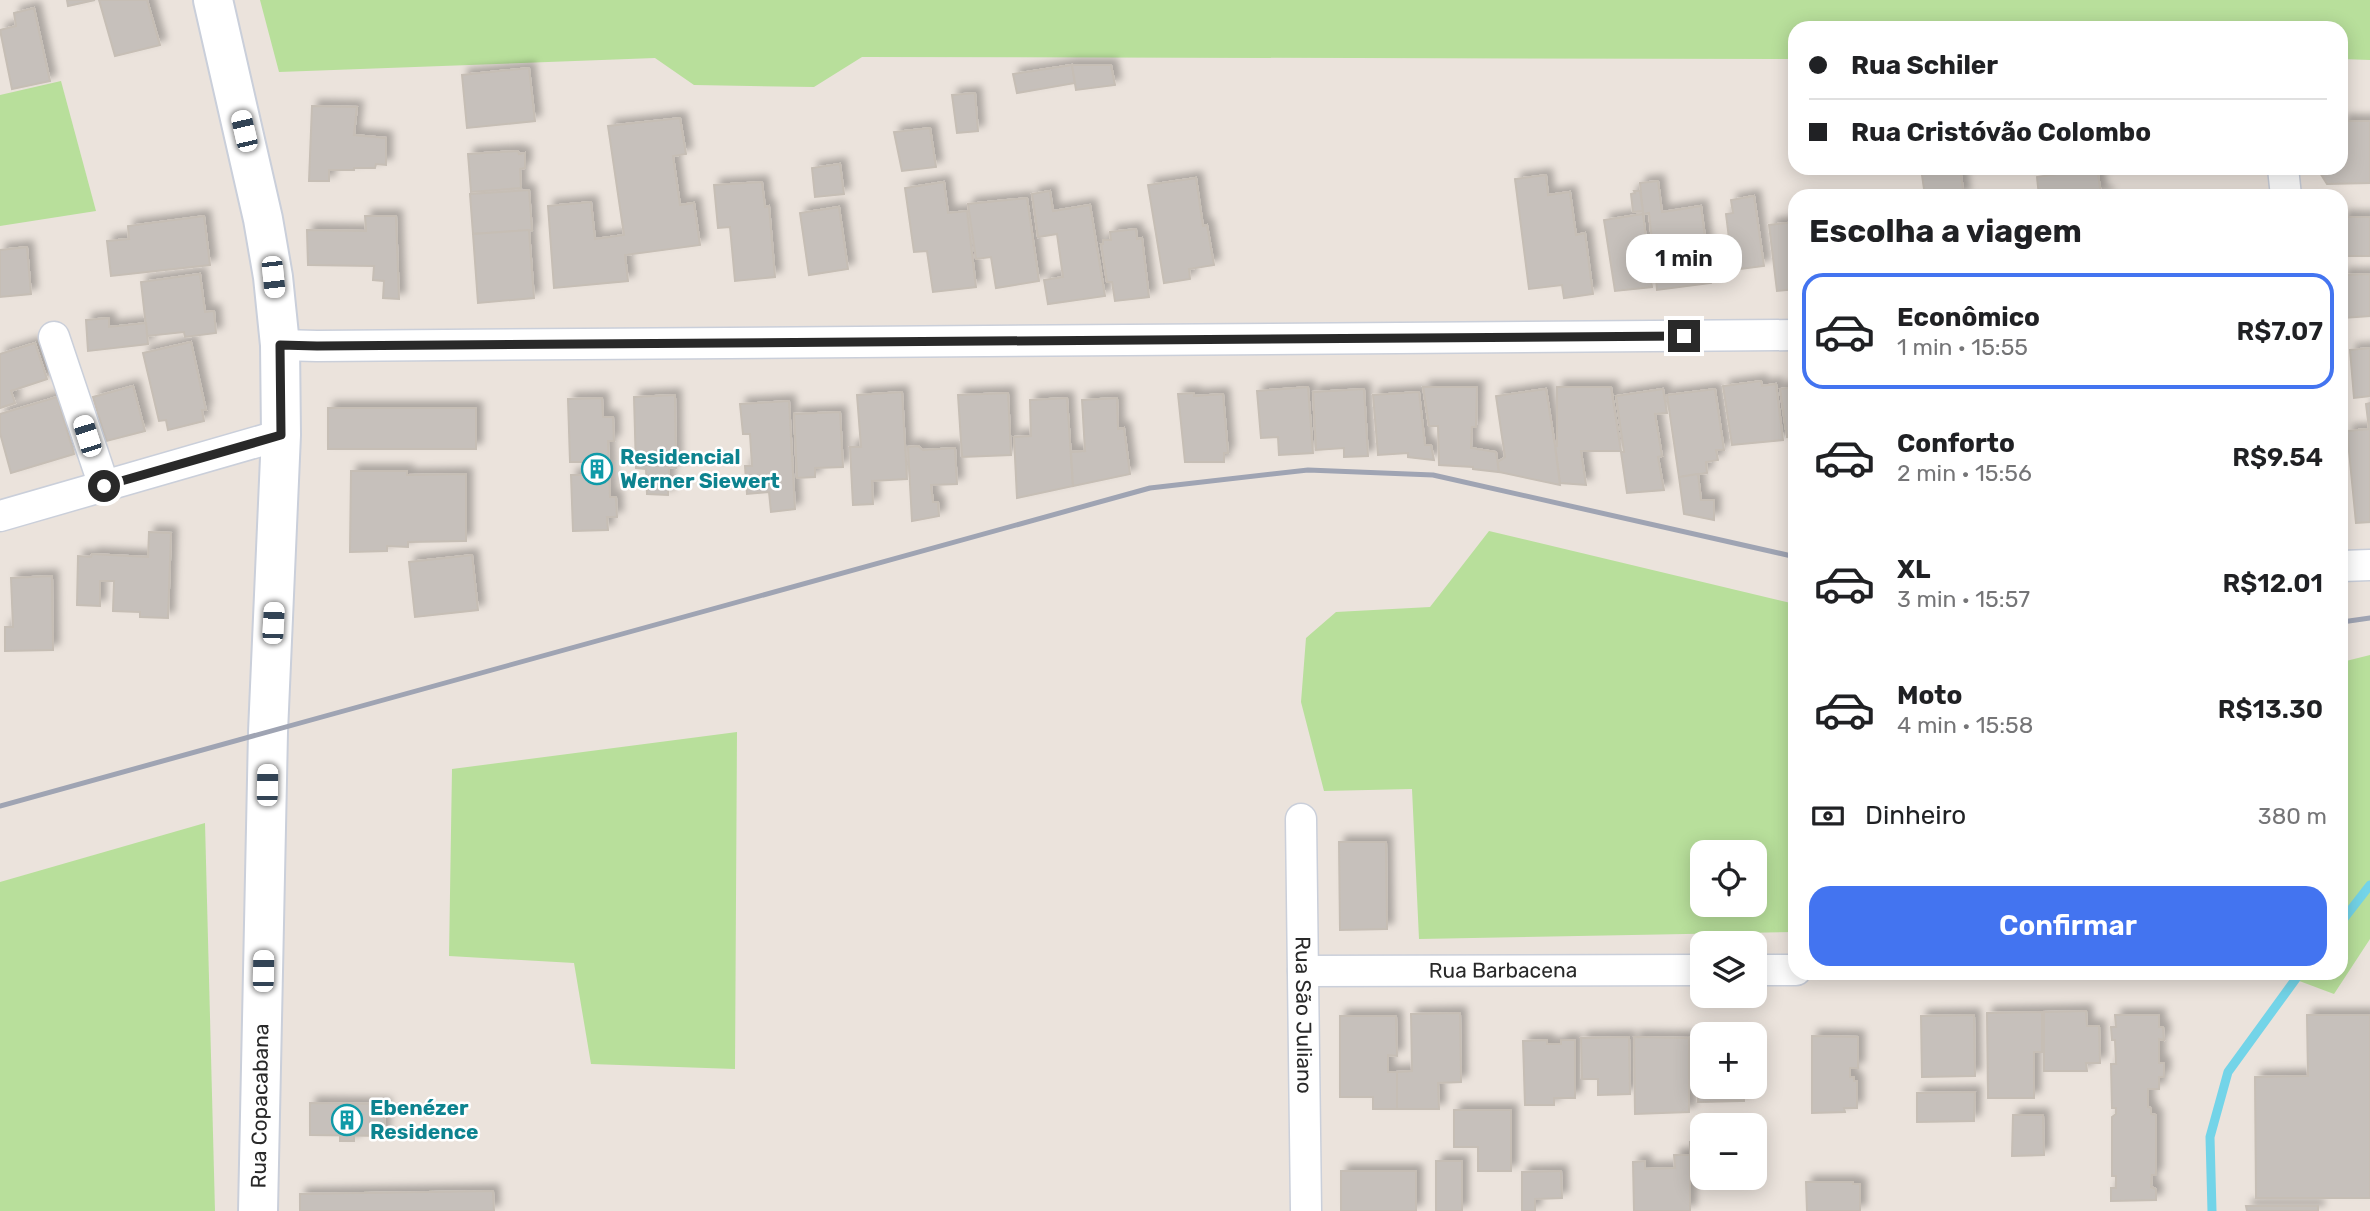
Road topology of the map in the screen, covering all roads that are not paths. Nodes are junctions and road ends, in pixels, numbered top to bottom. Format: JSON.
{"nodes":[{"id":1,"x":213,"y":0,"type":"edge"},
{"id":2,"x":1788,"y":335,"type":"edge"},
{"id":3,"x":54,"y":337,"type":"dead end"},
{"id":4,"x":280,"y":345,"type":"junction"},
{"id":5,"x":281,"y":435,"type":"junction"},
{"id":6,"x":104,"y":486,"type":"junction"},
{"id":7,"x":0,"y":516,"type":"edge"},
{"id":8,"x":2370,"y":565,"type":"edge"},
{"id":9,"x":2348,"y":566,"type":"edge"},
{"id":10,"x":1301,"y":819,"type":"dead end"},
{"id":11,"x":1767,"y":970,"type":"edge"},
{"id":12,"x":1788,"y":970,"type":"edge"},
{"id":13,"x":1303,"y":971,"type":"junction"},
{"id":14,"x":1690,"y":971,"type":"edge"},
{"id":15,"x":258,"y":1211,"type":"edge"},
{"id":16,"x":1306,"y":1211,"type":"edge"}],
"edges":[{"from":1,"to":4,"type":"main road","name":"Rua Copacabana"},
{"from":2,"to":4,"type":"street"},
{"from":3,"to":6,"type":"street"},
{"from":4,"to":5,"type":"main road","name":"Rua Copacabana"},
{"from":5,"to":6,"type":"street"},
{"from":5,"to":15,"type":"main road","name":"Rua Copacabana"},
{"from":6,"to":7,"type":"street"},
{"from":8,"to":9,"type":"street"},
{"from":10,"to":13,"type":"street","name":"Rua São Juliano"},
{"from":11,"to":12,"type":"street"},
{"from":13,"to":14,"type":"street","name":"Rua Barbacena"},
{"from":13,"to":16,"type":"street","name":"Rua São Juliano"}]}
